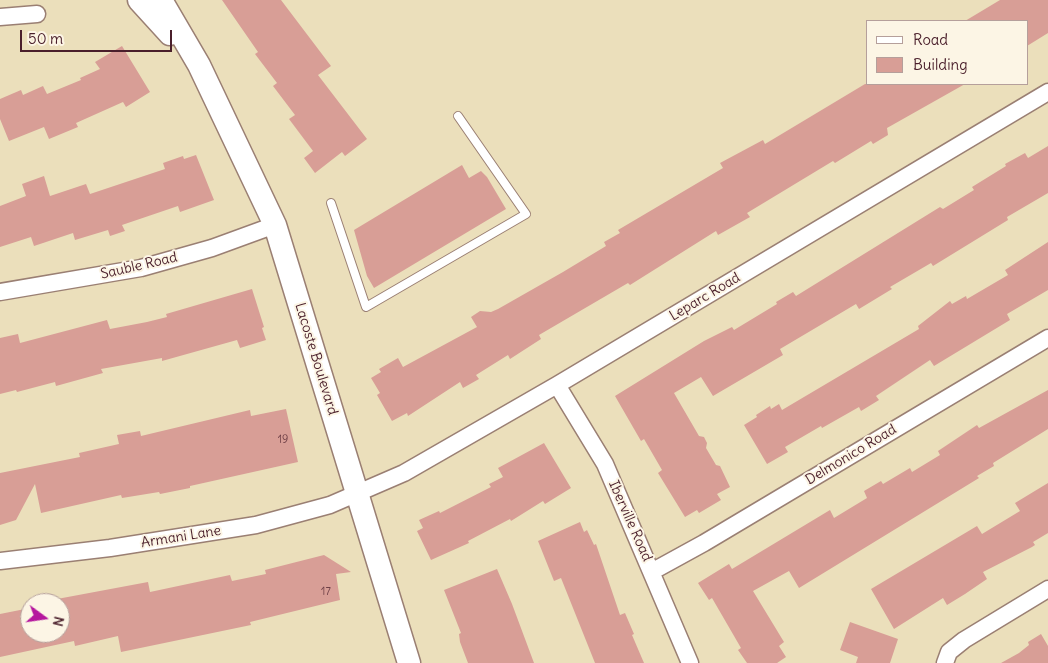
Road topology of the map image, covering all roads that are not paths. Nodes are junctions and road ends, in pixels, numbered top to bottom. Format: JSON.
{"nodes":[{"id":1,"x":139,"y":0,"type":"edge"},
{"id":2,"x":161,"y":0,"type":"edge"},
{"id":3,"x":37,"y":14,"type":"dead end"},
{"id":4,"x":0,"y":17,"type":"edge"},
{"id":5,"x":199,"y":65,"type":"junction"},
{"id":6,"x":1048,"y":92,"type":"edge"},
{"id":7,"x":458,"y":116,"type":"dead end"},
{"id":8,"x":331,"y":203,"type":"dead end"},
{"id":9,"x":275,"y":225,"type":"junction"},
{"id":10,"x":0,"y":292,"type":"edge"},
{"id":11,"x":1048,"y":338,"type":"edge"},
{"id":12,"x":557,"y":385,"type":"junction"},
{"id":13,"x":357,"y":493,"type":"junction"},
{"id":14,"x":0,"y":561,"type":"edge"},
{"id":15,"x":652,"y":571,"type":"junction"},
{"id":16,"x":1048,"y":590,"type":"edge"},
{"id":17,"x":409,"y":663,"type":"edge"},
{"id":18,"x":690,"y":663,"type":"edge"},
{"id":19,"x":945,"y":663,"type":"edge"}],
"edges":[{"from":1,"to":5,"type":"street","name":"Lacoste Boulevard"},
{"from":2,"to":5,"type":"street","name":"Lacoste Boulevard"},
{"from":3,"to":4,"type":"street"},
{"from":5,"to":9,"type":"street","name":"Lacoste Boulevard"},
{"from":6,"to":12,"type":"street","name":"Leparc Road"},
{"from":7,"to":8,"type":"lane"},
{"from":9,"to":10,"type":"street","name":"Sauble Road"},
{"from":9,"to":13,"type":"street","name":"Lacoste Boulevard"},
{"from":11,"to":15,"type":"street","name":"Delmonico Road"},
{"from":12,"to":13,"type":"street","name":"Leparc Road"},
{"from":12,"to":15,"type":"street","name":"Iberville Road"},
{"from":13,"to":14,"type":"street","name":"Armani Lane"},
{"from":13,"to":17,"type":"street","name":"Lacoste Boulevard"},
{"from":15,"to":18,"type":"street","name":"Iberville Road"},
{"from":16,"to":19,"type":"street"}]}
